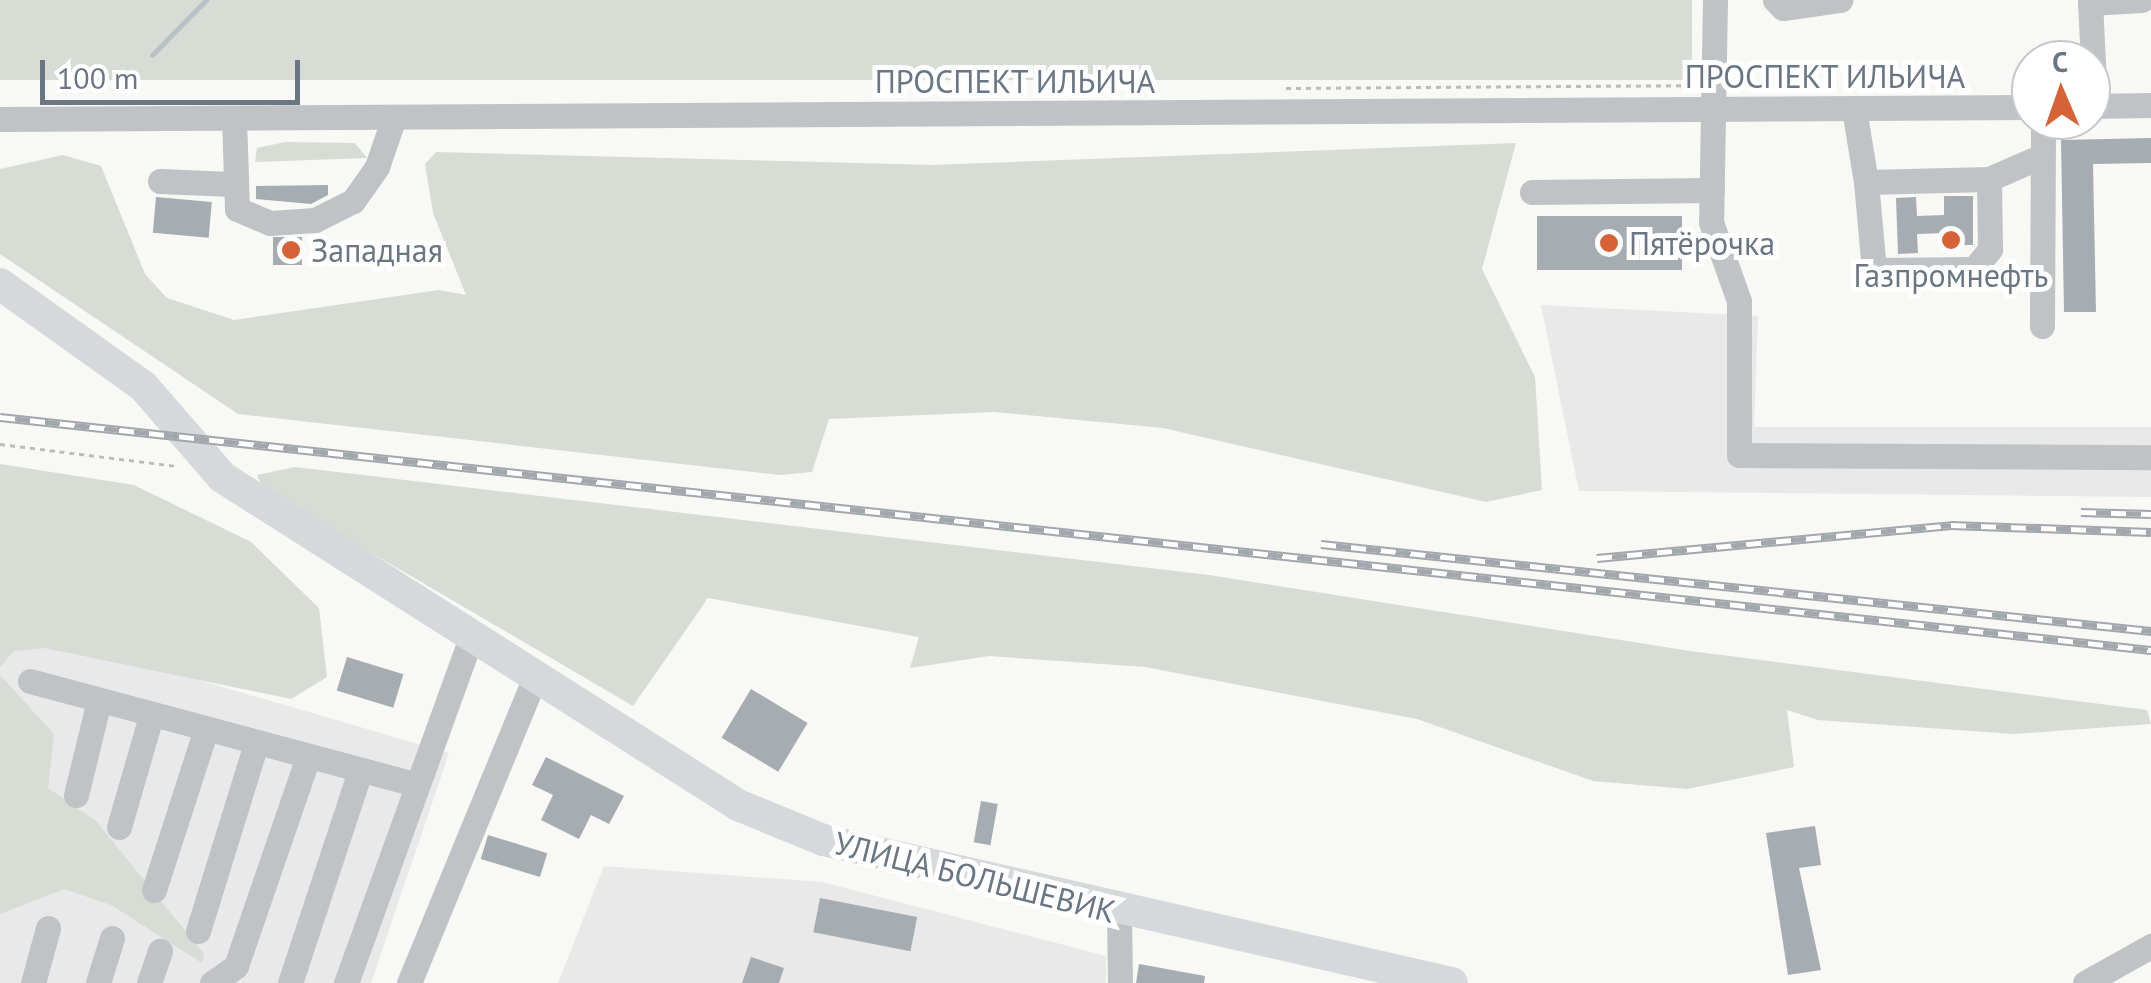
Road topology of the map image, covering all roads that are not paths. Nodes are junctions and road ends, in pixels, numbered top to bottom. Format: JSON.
{"nodes":[{"id":1,"x":1716,"y":0,"type":"edge"},
{"id":2,"x":1775,"y":0,"type":"edge"},
{"id":3,"x":1840,"y":0,"type":"edge"},
{"id":4,"x":2142,"y":0,"type":"edge"},
{"id":5,"x":2090,"y":2,"type":"edge"},
{"id":6,"x":2091,"y":40,"type":"edge"},
{"id":7,"x":2111,"y":106,"type":"edge"},
{"id":8,"x":2151,"y":106,"type":"edge"},
{"id":9,"x":2011,"y":107,"type":"edge"},
{"id":10,"x":1714,"y":108,"type":"junction"},
{"id":11,"x":1854,"y":109,"type":"junction"},
{"id":12,"x":394,"y":117,"type":"junction"},
{"id":13,"x":234,"y":118,"type":"junction"},
{"id":14,"x":0,"y":120,"type":"edge"},
{"id":15,"x":2042,"y":140,"type":"edge"},
{"id":16,"x":2042,"y":156,"type":"junction"},
{"id":17,"x":1989,"y":179,"type":"junction"},
{"id":18,"x":160,"y":182,"type":"dead end"},
{"id":19,"x":1866,"y":182,"type":"junction"},
{"id":20,"x":232,"y":184,"type":"junction"},
{"id":21,"x":1712,"y":190,"type":"junction"},
{"id":22,"x":1532,"y":192,"type":"dead end"},
{"id":23,"x":0,"y":284,"type":"edge"},
{"id":24,"x":2042,"y":326,"type":"dead end"},
{"id":25,"x":2151,"y":456,"type":"edge"},
{"id":26,"x":471,"y":637,"type":"junction"},
{"id":27,"x":535,"y":678,"type":"junction"},
{"id":28,"x":30,"y":680,"type":"dead end"},
{"id":29,"x":99,"y":701,"type":"junction"},
{"id":30,"x":150,"y":716,"type":"junction"},
{"id":31,"x":204,"y":732,"type":"junction"},
{"id":32,"x":255,"y":747,"type":"junction"},
{"id":33,"x":307,"y":760,"type":"junction"},
{"id":34,"x":360,"y":771,"type":"junction"},
{"id":35,"x":414,"y":784,"type":"junction"},
{"id":36,"x":76,"y":795,"type":"dead end"},
{"id":37,"x":119,"y":828,"type":"dead end"},
{"id":38,"x":154,"y":890,"type":"dead end"},
{"id":39,"x":1119,"y":912,"type":"junction"},
{"id":40,"x":48,"y":928,"type":"dead end"},
{"id":41,"x":198,"y":931,"type":"dead end"},
{"id":42,"x":112,"y":938,"type":"dead end"},
{"id":43,"x":2151,"y":946,"type":"edge"},
{"id":44,"x":160,"y":951,"type":"dead end"},
{"id":45,"x":34,"y":983,"type":"edge"},
{"id":46,"x":98,"y":983,"type":"edge"},
{"id":47,"x":150,"y":983,"type":"edge"},
{"id":48,"x":212,"y":983,"type":"edge"},
{"id":49,"x":290,"y":983,"type":"edge"},
{"id":50,"x":346,"y":983,"type":"edge"},
{"id":51,"x":408,"y":983,"type":"edge"},
{"id":52,"x":1120,"y":983,"type":"edge"},
{"id":53,"x":1452,"y":983,"type":"edge"},
{"id":54,"x":2086,"y":983,"type":"edge"}],
"edges":[{"from":1,"to":10,"type":"street"},
{"from":2,"to":3,"type":"street"},
{"from":4,"to":5,"type":"street"},
{"from":5,"to":6,"type":"street"},
{"from":7,"to":8,"type":"street"},
{"from":9,"to":11,"type":"street","name":"ПРОСПЕКТ ИЛЬИЧА"},
{"from":10,"to":11,"type":"street","name":"ПРОСПЕКТ ИЛЬИЧА"},
{"from":10,"to":12,"type":"street","name":"ПРОСПЕКТ ИЛЬИЧА"},
{"from":10,"to":21,"type":"street"},
{"from":11,"to":19,"type":"street"},
{"from":12,"to":13,"type":"street","name":"ПРОСПЕКТ ИЛЬИЧА"},
{"from":12,"to":20,"type":"street"},
{"from":13,"to":14,"type":"street","name":"ПРОСПЕКТ ИЛЬИЧА"},
{"from":13,"to":20,"type":"street"},
{"from":15,"to":16,"type":"street"},
{"from":16,"to":17,"type":"street"},
{"from":16,"to":24,"type":"street"},
{"from":17,"to":19,"type":"street"},
{"from":17,"to":19,"type":"street"},
{"from":18,"to":20,"type":"street"},
{"from":21,"to":22,"type":"street"},
{"from":21,"to":25,"type":"street"},
{"from":23,"to":26,"type":"main road","name":"УЛИЦА БОЛЬШЕВИК"},
{"from":26,"to":27,"type":"main road","name":"УЛИЦА БОЛЬШЕВИК"},
{"from":26,"to":35,"type":"street"},
{"from":27,"to":39,"type":"main road","name":"УЛИЦА БОЛЬШЕВИК"},
{"from":27,"to":51,"type":"street"},
{"from":28,"to":29,"type":"street"},
{"from":29,"to":30,"type":"street"},
{"from":29,"to":36,"type":"street"},
{"from":30,"to":31,"type":"street"},
{"from":30,"to":37,"type":"street"},
{"from":31,"to":32,"type":"street"},
{"from":31,"to":38,"type":"street"},
{"from":32,"to":33,"type":"street"},
{"from":32,"to":41,"type":"street"},
{"from":33,"to":34,"type":"street"},
{"from":33,"to":48,"type":"street"},
{"from":34,"to":35,"type":"street"},
{"from":34,"to":49,"type":"street"},
{"from":35,"to":50,"type":"street"},
{"from":39,"to":52,"type":"street"},
{"from":39,"to":53,"type":"main road","name":"УЛИЦА БОЛЬШЕВИК"},
{"from":40,"to":45,"type":"street"},
{"from":42,"to":46,"type":"street"},
{"from":43,"to":54,"type":"street"},
{"from":44,"to":47,"type":"street"}]}
